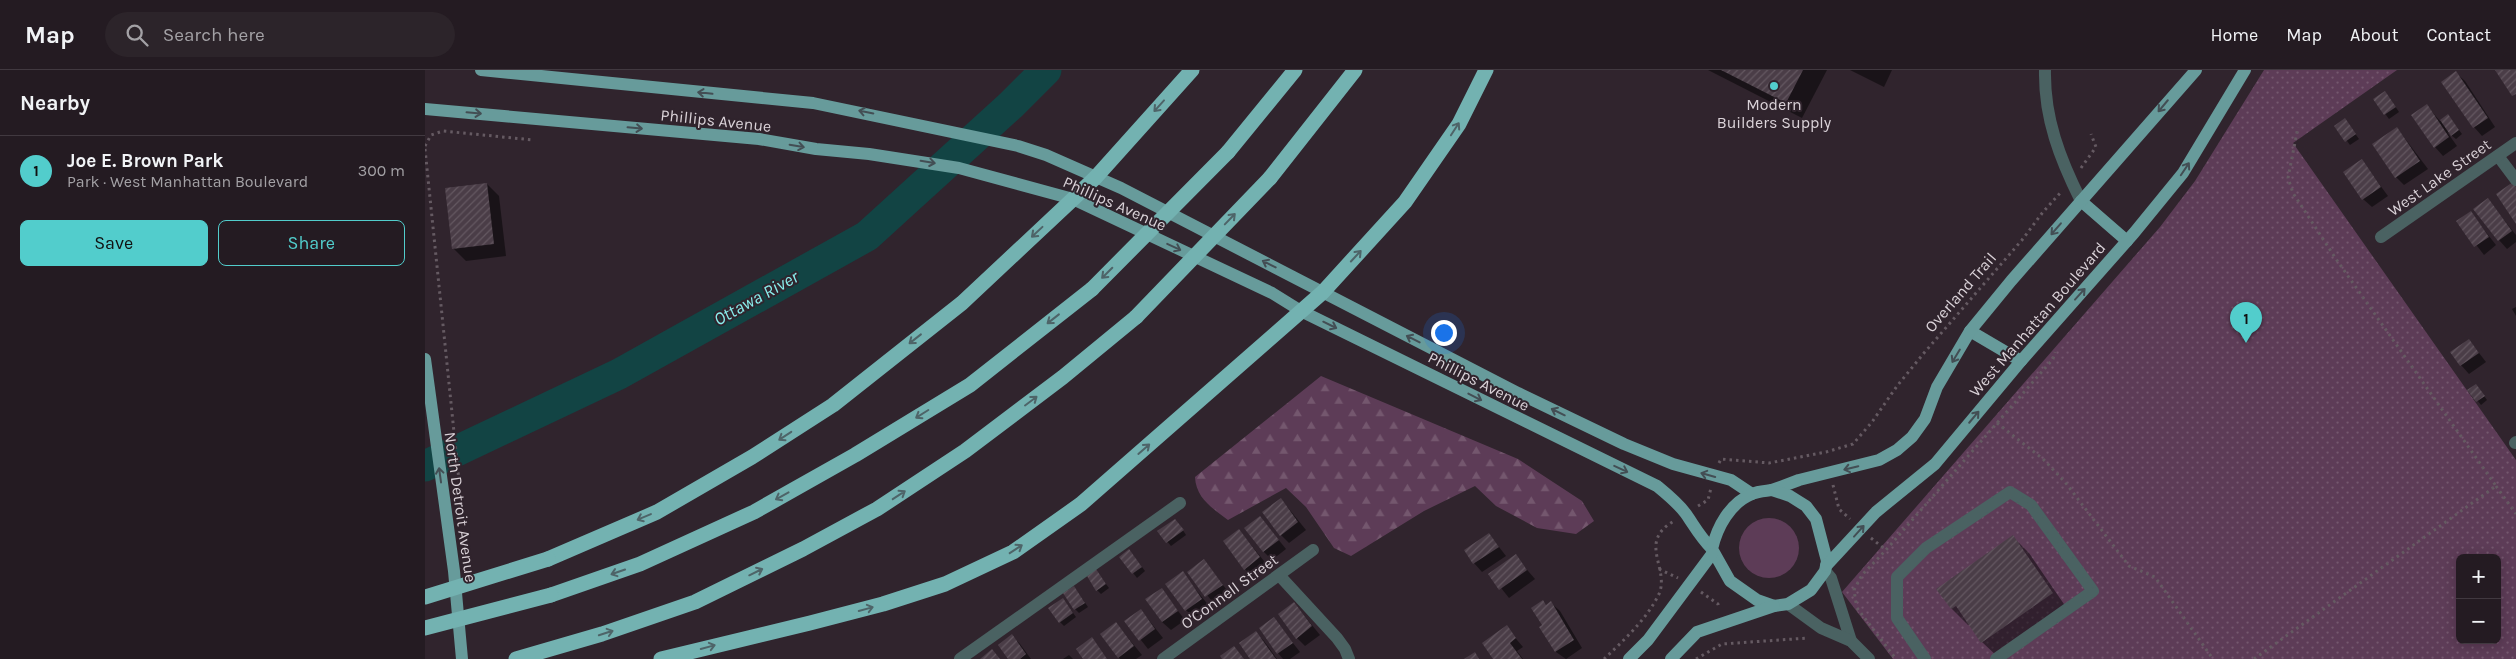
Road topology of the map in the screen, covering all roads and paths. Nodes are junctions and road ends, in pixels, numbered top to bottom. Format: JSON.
{"nodes":[{"id":1,"x":481,"y":70,"type":"edge"},
{"id":2,"x":1192,"y":70,"type":"edge"},
{"id":3,"x":1295,"y":70,"type":"edge"},
{"id":4,"x":1355,"y":70,"type":"edge"},
{"id":5,"x":1486,"y":70,"type":"edge"},
{"id":6,"x":2045,"y":70,"type":"edge"},
{"id":7,"x":2196,"y":70,"type":"edge"},
{"id":8,"x":2245,"y":70,"type":"edge"},
{"id":9,"x":425,"y":109,"type":"edge"},
{"id":10,"x":2298,"y":127,"type":"dead end"},
{"id":11,"x":2091,"y":134,"type":"dead end"},
{"id":12,"x":533,"y":140,"type":"dead end"},
{"id":13,"x":2516,"y":143,"type":"edge"},
{"id":14,"x":425,"y":147,"type":"edge"},
{"id":15,"x":2498,"y":156,"type":"junction"},
{"id":16,"x":1096,"y":177,"type":"junction"},
{"id":17,"x":2516,"y":180,"type":"edge"},
{"id":18,"x":2071,"y":181,"type":"junction"},
{"id":19,"x":1073,"y":199,"type":"junction"},
{"id":20,"x":2081,"y":201,"type":"junction"},
{"id":21,"x":2381,"y":237,"type":"dead end"},
{"id":22,"x":2127,"y":241,"type":"junction"},
{"id":23,"x":1323,"y":292,"type":"junction"},
{"id":24,"x":1301,"y":311,"type":"junction"},
{"id":25,"x":1970,"y":332,"type":"junction"},
{"id":26,"x":2055,"y":352,"type":"dead end"},
{"id":27,"x":425,"y":359,"type":"edge"},
{"id":28,"x":2021,"y":361,"type":"junction"},
{"id":29,"x":1997,"y":423,"type":"junction"},
{"id":30,"x":1826,"y":455,"type":"junction"},
{"id":31,"x":1830,"y":473,"type":"junction"},
{"id":32,"x":1715,"y":477,"type":"junction"},
{"id":33,"x":459,"y":484,"type":"dead end"},
{"id":34,"x":2496,"y":486,"type":"junction"},
{"id":35,"x":1772,"y":490,"type":"junction"},
{"id":36,"x":1752,"y":494,"type":"junction"},
{"id":37,"x":1180,"y":503,"type":"dead end"},
{"id":38,"x":2516,"y":514,"type":"edge"},
{"id":39,"x":1687,"y":515,"type":"junction"},
{"id":40,"x":1860,"y":529,"type":"junction"},
{"id":41,"x":1313,"y":550,"type":"dead end"},
{"id":42,"x":1712,"y":552,"type":"junction"},
{"id":43,"x":1659,"y":569,"type":"junction"},
{"id":44,"x":1826,"y":569,"type":"junction"},
{"id":45,"x":1279,"y":575,"type":"junction"},
{"id":46,"x":1689,"y":585,"type":"junction"},
{"id":47,"x":425,"y":597,"type":"edge"},
{"id":48,"x":1788,"y":604,"type":"junction"},
{"id":49,"x":1774,"y":606,"type":"junction"},
{"id":50,"x":1856,"y":607,"type":"dead end"},
{"id":51,"x":1723,"y":621,"type":"junction"},
{"id":52,"x":425,"y":628,"type":"edge"},
{"id":53,"x":1814,"y":640,"type":"dead end"},
{"id":54,"x":1851,"y":641,"type":"junction"},
{"id":55,"x":1728,"y":644,"type":"junction"},
{"id":56,"x":462,"y":659,"type":"edge"},
{"id":57,"x":516,"y":659,"type":"edge"},
{"id":58,"x":661,"y":659,"type":"edge"},
{"id":59,"x":960,"y":659,"type":"edge"},
{"id":60,"x":1163,"y":659,"type":"edge"},
{"id":61,"x":1349,"y":659,"type":"edge"},
{"id":62,"x":1604,"y":659,"type":"edge"},
{"id":63,"x":1629,"y":659,"type":"edge"},
{"id":64,"x":1671,"y":659,"type":"edge"},
{"id":65,"x":1696,"y":659,"type":"edge"},
{"id":66,"x":1869,"y":659,"type":"edge"},
{"id":67,"x":1896,"y":659,"type":"edge"},
{"id":68,"x":1925,"y":659,"type":"edge"},
{"id":69,"x":1996,"y":659,"type":"edge"},
{"id":70,"x":2213,"y":659,"type":"edge"},
{"id":71,"x":2254,"y":659,"type":"edge"}],
"edges":[{"from":16,"to":1,"type":"main road","name":"Phillips Avenue","one_way":true},
{"from":2,"to":16,"type":"highway","one_way":true},
{"from":3,"to":52,"type":"highway","one_way":true,"bridge":true},
{"from":57,"to":4,"type":"highway","one_way":true,"bridge":true},
{"from":23,"to":5,"type":"highway","one_way":true},
{"from":6,"to":18,"type":"street"},
{"from":7,"to":20,"type":"main road","name":"West Manhattan Boulevard","one_way":true},
{"from":22,"to":8,"type":"main road","name":"West Manhattan Boulevard","one_way":true},
{"from":9,"to":19,"type":"main road","name":"Phillips Avenue","one_way":true},
{"from":10,"to":34,"type":"path"},
{"from":11,"to":18,"type":"path","name":"Overland Trail"},
{"from":12,"to":14,"type":"path"},
{"from":13,"to":15,"type":"street","name":"West Lake Street"},
{"from":14,"to":33,"type":"path"},
{"from":15,"to":17,"type":"street"},
{"from":15,"to":21,"type":"street","name":"West Lake Street"},
{"from":16,"to":19,"type":"highway"},
{"from":23,"to":16,"type":"main road","name":"Phillips Avenue","one_way":true},
{"from":18,"to":20,"type":"street"},
{"from":18,"to":30,"type":"path","name":"Overland Trail"},
{"from":19,"to":24,"type":"main road","name":"Phillips Avenue","one_way":true},
{"from":19,"to":47,"type":"highway","one_way":true,"bridge":true},
{"from":20,"to":22,"type":"main road"},
{"from":20,"to":25,"type":"main road","name":"West Manhattan Boulevard","one_way":true},
{"from":28,"to":22,"type":"main road","name":"West Manhattan Boulevard","one_way":true},
{"from":23,"to":24,"type":"highway"},
{"from":32,"to":23,"type":"main road","name":"Phillips Avenue","one_way":true},
{"from":24,"to":39,"type":"main road","name":"Phillips Avenue","one_way":true},
{"from":58,"to":24,"type":"highway","one_way":true},
{"from":25,"to":28,"type":"main road"},
{"from":25,"to":31,"type":"main road","name":"West Manhattan Boulevard","one_way":true},
{"from":26,"to":29,"type":"path"},
{"from":56,"to":27,"type":"main road","name":"North Detroit Avenue","one_way":true},
{"from":40,"to":28,"type":"main road","name":"West Manhattan Boulevard","one_way":true},
{"from":29,"to":40,"type":"path"},
{"from":29,"to":70,"type":"path"},
{"from":30,"to":31,"type":"path"},
{"from":30,"to":32,"type":"path","name":"Overland Trail"},
{"from":31,"to":35,"type":"main road","name":"West Manhattan Boulevard"},
{"from":31,"to":40,"type":"path"},
{"from":32,"to":36,"type":"main road","name":"Phillips Avenue"},
{"from":32,"to":39,"type":"path","name":"Overland Trail"},
{"from":34,"to":38,"type":"path"},
{"from":34,"to":71,"type":"path"},
{"from":35,"to":36,"type":"main road"},
{"from":35,"to":44,"type":"main road"},
{"from":36,"to":42,"type":"main road"},
{"from":37,"to":59,"type":"street"},
{"from":39,"to":42,"type":"main road","name":"Phillips Avenue"},
{"from":39,"to":43,"type":"path","name":"Overland Trail"},
{"from":44,"to":40,"type":"main road","name":"West Manhattan Boulevard","one_way":true},
{"from":41,"to":45,"type":"street","name":"O'Connell Street"},
{"from":42,"to":46,"type":"main road"},
{"from":42,"to":49,"type":"main road"},
{"from":43,"to":46,"type":"path"},
{"from":43,"to":62,"type":"path","name":"Overland Trail"},
{"from":44,"to":48,"type":"main road"},
{"from":44,"to":54,"type":"street"},
{"from":45,"to":60,"type":"street","name":"O'Connell Street"},
{"from":45,"to":61,"type":"street"},
{"from":46,"to":51,"type":"path"},
{"from":46,"to":63,"type":"main road"},
{"from":48,"to":49,"type":"main road"},
{"from":48,"to":54,"type":"street"},
{"from":49,"to":51,"type":"main road"},
{"from":50,"to":67,"type":"path"},
{"from":51,"to":55,"type":"path"},
{"from":51,"to":64,"type":"main road"},
{"from":53,"to":55,"type":"path"},
{"from":54,"to":66,"type":"street"},
{"from":55,"to":65,"type":"path"},
{"from":68,"to":69,"type":"street"}]}
